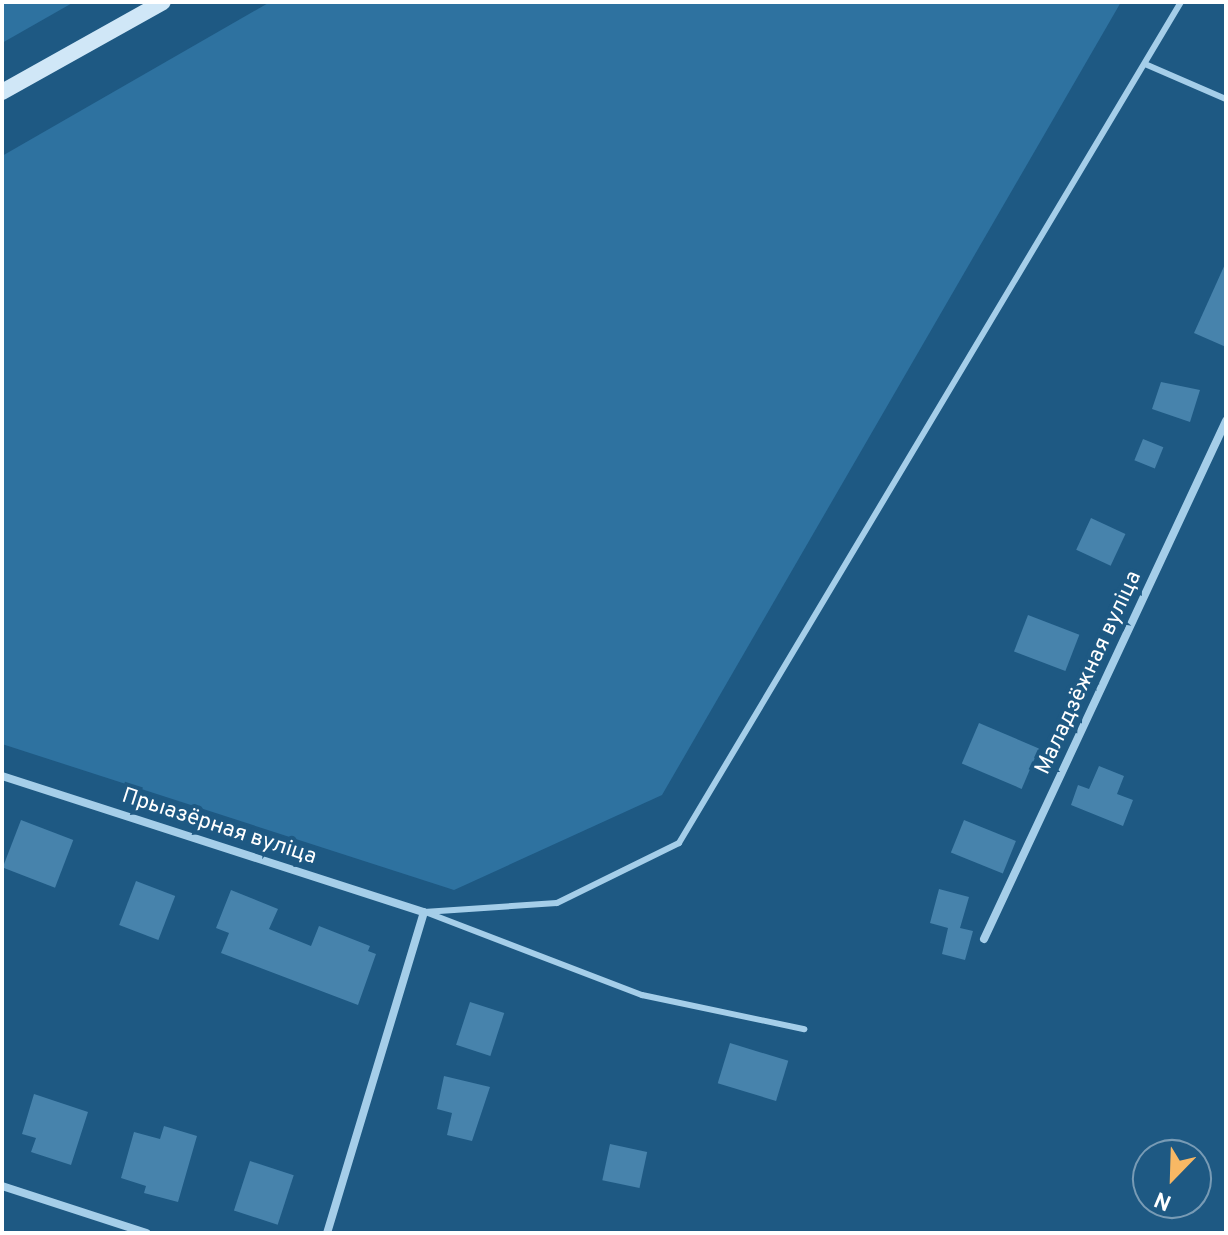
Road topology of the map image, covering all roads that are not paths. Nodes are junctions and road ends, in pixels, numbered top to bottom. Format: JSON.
{"nodes":[{"id":1,"x":163,"y":2,"type":"edge"},
{"id":2,"x":1181,"y":2,"type":"edge"},
{"id":3,"x":1145,"y":64,"type":"junction"},
{"id":4,"x":2,"y":92,"type":"edge"},
{"id":5,"x":1226,"y":99,"type":"edge"},
{"id":6,"x":1226,"y":421,"type":"edge"},
{"id":7,"x":2,"y":776,"type":"edge"},
{"id":8,"x":424,"y":912,"type":"junction"},
{"id":9,"x":984,"y":939,"type":"dead end"},
{"id":10,"x":804,"y":1029,"type":"dead end"},
{"id":11,"x":2,"y":1186,"type":"edge"},
{"id":12,"x":147,"y":1233,"type":"edge"},
{"id":13,"x":327,"y":1233,"type":"edge"}],
"edges":[{"from":1,"to":4,"type":"street"},
{"from":2,"to":3,"type":"lane"},
{"from":3,"to":5,"type":"lane"},
{"from":3,"to":8,"type":"lane"},
{"from":6,"to":9,"type":"street","name":"Маладзёжная вуліца"},
{"from":7,"to":8,"type":"street","name":"Прыазёрная вуліца"},
{"from":8,"to":10,"type":"lane"},
{"from":8,"to":13,"type":"street"},
{"from":11,"to":12,"type":"street"}]}
